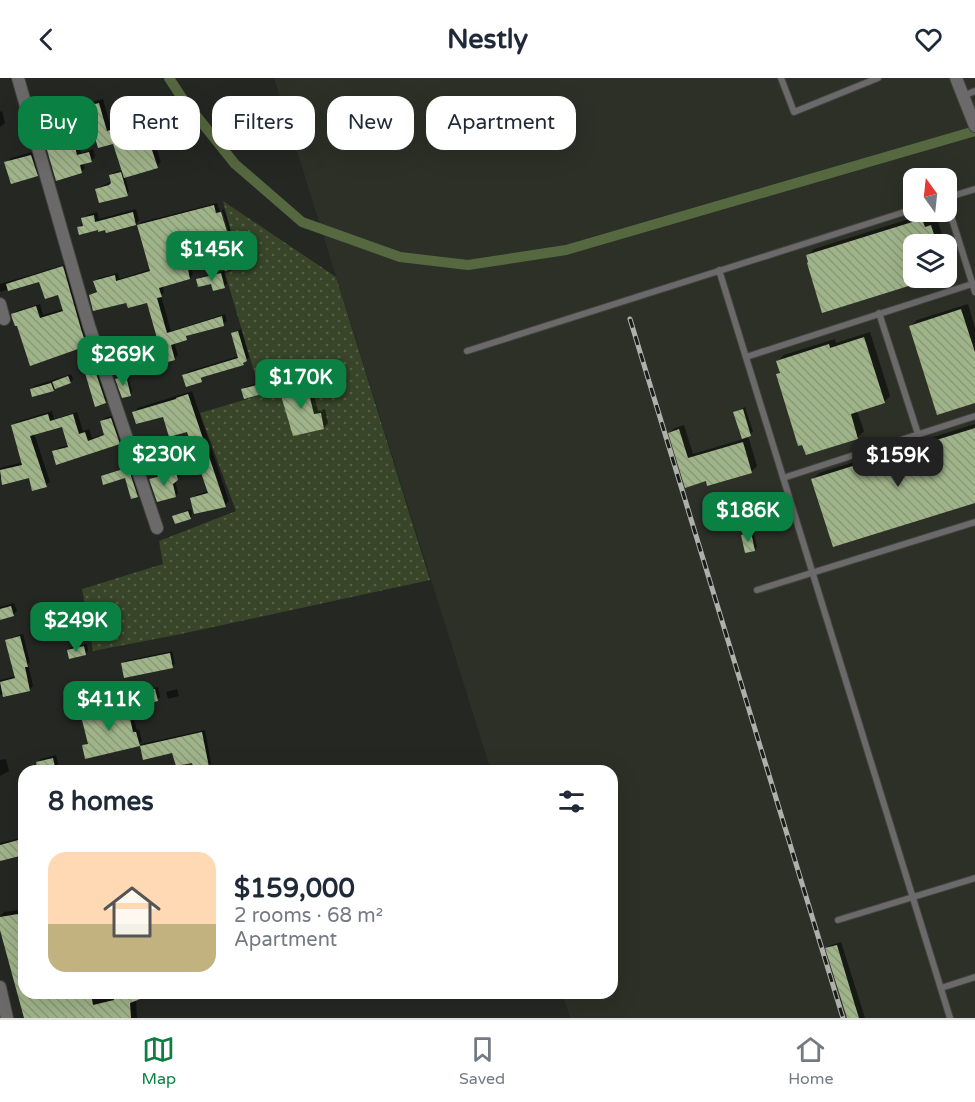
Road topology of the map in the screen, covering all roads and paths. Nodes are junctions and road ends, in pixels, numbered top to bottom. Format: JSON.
{"nodes":[{"id":1,"x":18,"y":78,"type":"edge"},
{"id":2,"x":781,"y":78,"type":"edge"},
{"id":3,"x":878,"y":78,"type":"edge"},
{"id":4,"x":956,"y":78,"type":"edge"},
{"id":5,"x":969,"y":94,"type":"edge"},
{"id":6,"x":975,"y":126,"type":"edge"},
{"id":7,"x":975,"y":189,"type":"edge"},
{"id":8,"x":957,"y":195,"type":"edge"},
{"id":9,"x":903,"y":212,"type":"edge"},
{"id":10,"x":953,"y":222,"type":"edge"},
{"id":11,"x":719,"y":270,"type":"junction"},
{"id":12,"x":972,"y":284,"type":"junction"},
{"id":13,"x":975,"y":292,"type":"edge"},
{"id":14,"x":0,"y":304,"type":"edge"},
{"id":15,"x":879,"y":314,"type":"junction"},
{"id":16,"x":4,"y":319,"type":"dead end"},
{"id":17,"x":467,"y":351,"type":"dead end"},
{"id":18,"x":746,"y":357,"type":"junction"},
{"id":19,"x":975,"y":416,"type":"edge"},
{"id":20,"x":918,"y":434,"type":"junction"},
{"id":21,"x":783,"y":478,"type":"junction"},
{"id":22,"x":975,"y":522,"type":"edge"},
{"id":23,"x":157,"y":528,"type":"dead end"},
{"id":24,"x":812,"y":572,"type":"junction"},
{"id":25,"x":757,"y":590,"type":"dead end"},
{"id":26,"x":975,"y":878,"type":"edge"},
{"id":27,"x":912,"y":897,"type":"junction"},
{"id":28,"x":838,"y":920,"type":"dead end"},
{"id":29,"x":975,"y":977,"type":"edge"},
{"id":30,"x":0,"y":987,"type":"edge"},
{"id":31,"x":941,"y":988,"type":"junction"},
{"id":32,"x":7,"y":1018,"type":"edge"},
{"id":33,"x":950,"y":1018,"type":"edge"}],
"edges":[{"from":1,"to":23,"type":"street"},
{"from":2,"to":3,"type":"lane"},
{"from":4,"to":5,"type":"street"},
{"from":5,"to":6,"type":"street"},
{"from":7,"to":8,"type":"lane"},
{"from":9,"to":11,"type":"lane"},
{"from":10,"to":12,"type":"lane"},
{"from":11,"to":17,"type":"lane"},
{"from":11,"to":18,"type":"lane"},
{"from":12,"to":13,"type":"lane"},
{"from":12,"to":15,"type":"lane"},
{"from":14,"to":16,"type":"street"},
{"from":15,"to":18,"type":"lane"},
{"from":15,"to":20,"type":"lane"},
{"from":18,"to":21,"type":"lane"},
{"from":19,"to":20,"type":"lane"},
{"from":20,"to":21,"type":"lane"},
{"from":21,"to":24,"type":"lane"},
{"from":22,"to":24,"type":"lane"},
{"from":24,"to":25,"type":"lane"},
{"from":24,"to":27,"type":"lane"},
{"from":26,"to":27,"type":"lane"},
{"from":27,"to":28,"type":"lane"},
{"from":27,"to":31,"type":"lane"},
{"from":29,"to":31,"type":"lane"},
{"from":30,"to":32,"type":"street"},
{"from":31,"to":33,"type":"lane"}]}
